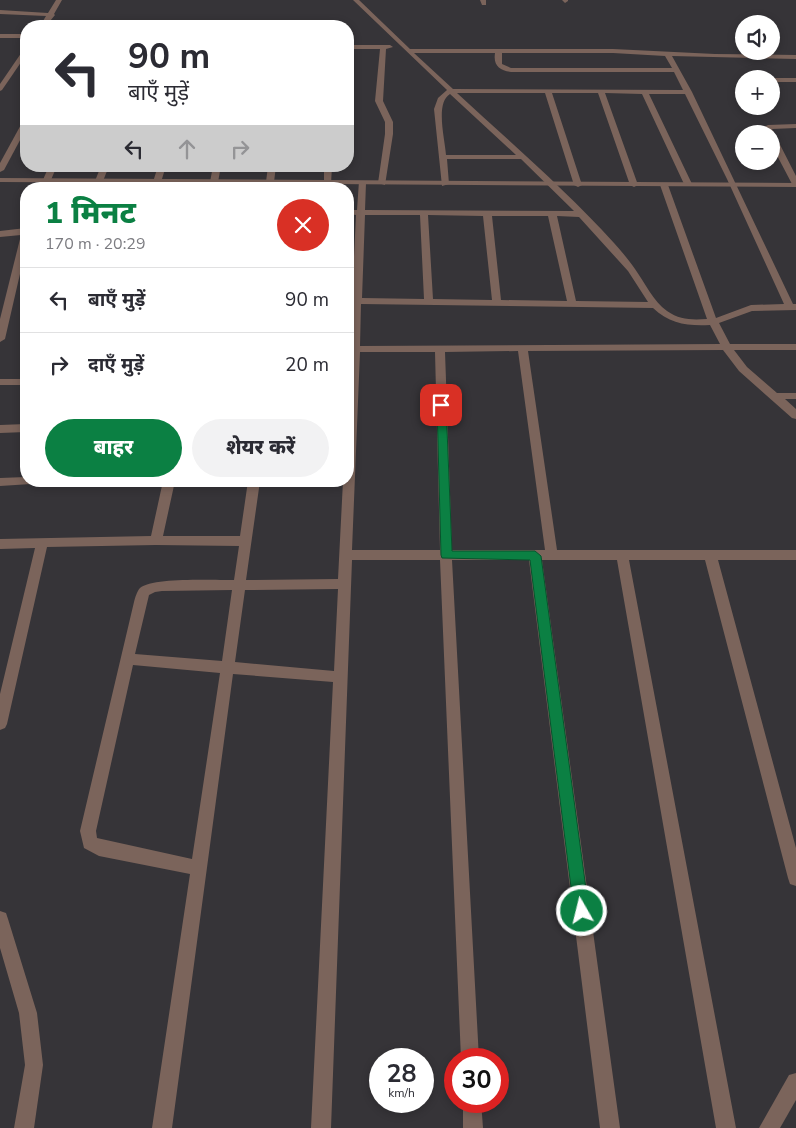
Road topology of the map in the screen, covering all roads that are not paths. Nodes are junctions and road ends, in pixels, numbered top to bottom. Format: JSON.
{"nodes":[{"id":1,"x":59,"y":0,"type":"edge"},
{"id":2,"x":356,"y":0,"type":"edge"},
{"id":3,"x":0,"y":12,"type":"edge"},
{"id":4,"x":52,"y":15,"type":"junction"},
{"id":5,"x":48,"y":20,"type":"edge"},
{"id":6,"x":0,"y":36,"type":"edge"},
{"id":7,"x":20,"y":36,"type":"edge"},
{"id":8,"x":354,"y":47,"type":"edge"},
{"id":9,"x":383,"y":47,"type":"junction"},
{"id":10,"x":406,"y":49,"type":"junction"},
{"id":11,"x":498,"y":51,"type":"junction"},
{"id":12,"x":667,"y":53,"type":"junction"},
{"id":13,"x":796,"y":57,"type":"edge"},
{"id":14,"x":20,"y":59,"type":"edge"},
{"id":15,"x":677,"y":70,"type":"junction"},
{"id":16,"x":780,"y":80,"type":"edge"},
{"id":17,"x":796,"y":80,"type":"edge"},
{"id":18,"x":0,"y":89,"type":"edge"},
{"id":19,"x":452,"y":91,"type":"junction"},
{"id":20,"x":548,"y":91,"type":"junction"},
{"id":21,"x":601,"y":92,"type":"junction"},
{"id":22,"x":645,"y":92,"type":"junction"},
{"id":23,"x":690,"y":92,"type":"junction"},
{"id":24,"x":780,"y":126,"type":"edge"},
{"id":25,"x":796,"y":126,"type":"edge"},
{"id":26,"x":20,"y":134,"type":"edge"},
{"id":27,"x":780,"y":154,"type":"edge"},
{"id":28,"x":442,"y":157,"type":"junction"},
{"id":29,"x":523,"y":157,"type":"junction"},
{"id":30,"x":0,"y":170,"type":"edge"},
{"id":31,"x":103,"y":172,"type":"edge"},
{"id":32,"x":160,"y":172,"type":"edge"},
{"id":33,"x":216,"y":172,"type":"edge"},
{"id":34,"x":271,"y":172,"type":"edge"},
{"id":35,"x":328,"y":172,"type":"edge"},
{"id":36,"x":0,"y":180,"type":"edge"},
{"id":37,"x":99,"y":181,"type":"junction"},
{"id":38,"x":20,"y":182,"type":"edge"},
{"id":39,"x":86,"y":182,"type":"edge"},
{"id":40,"x":157,"y":182,"type":"junction"},
{"id":41,"x":214,"y":182,"type":"junction"},
{"id":42,"x":270,"y":182,"type":"junction"},
{"id":43,"x":328,"y":182,"type":"joint"},
{"id":44,"x":354,"y":183,"type":"edge"},
{"id":45,"x":362,"y":183,"type":"junction"},
{"id":46,"x":382,"y":183,"type":"junction"},
{"id":47,"x":445,"y":184,"type":"junction"},
{"id":48,"x":688,"y":184,"type":"junction"},
{"id":49,"x":734,"y":184,"type":"junction"},
{"id":50,"x":794,"y":184,"type":"edge"},
{"id":51,"x":553,"y":185,"type":"junction"},
{"id":52,"x":578,"y":185,"type":"junction"},
{"id":53,"x":634,"y":185,"type":"junction"},
{"id":54,"x":664,"y":185,"type":"junction"},
{"id":55,"x":796,"y":196,"type":"edge"},
{"id":56,"x":354,"y":212,"type":"edge"},
{"id":57,"x":424,"y":212,"type":"junction"},
{"id":58,"x":487,"y":213,"type":"junction"},
{"id":59,"x":552,"y":214,"type":"junction"},
{"id":60,"x":580,"y":214,"type":"junction"},
{"id":61,"x":20,"y":232,"type":"edge"},
{"id":62,"x":0,"y":234,"type":"edge"},
{"id":63,"x":20,"y":251,"type":"edge"},
{"id":64,"x":354,"y":301,"type":"edge"},
{"id":65,"x":4,"y":303,"type":"edge"},
{"id":66,"x":430,"y":303,"type":"junction"},
{"id":67,"x":497,"y":304,"type":"junction"},
{"id":68,"x":572,"y":304,"type":"junction"},
{"id":69,"x":655,"y":305,"type":"junction"},
{"id":70,"x":793,"y":307,"type":"edge"},
{"id":71,"x":713,"y":322,"type":"junction"},
{"id":72,"x":0,"y":339,"type":"edge"},
{"id":73,"x":726,"y":347,"type":"junction"},
{"id":74,"x":796,"y":347,"type":"edge"},
{"id":75,"x":440,"y":348,"type":"junction"},
{"id":76,"x":523,"y":348,"type":"junction"},
{"id":77,"x":354,"y":349,"type":"edge"},
{"id":78,"x":0,"y":382,"type":"edge"},
{"id":79,"x":20,"y":382,"type":"edge"},
{"id":80,"x":776,"y":396,"type":"junction"},
{"id":81,"x":796,"y":396,"type":"edge"},
{"id":82,"x":796,"y":415,"type":"edge"},
{"id":83,"x":20,"y":428,"type":"edge"},
{"id":84,"x":0,"y":429,"type":"edge"},
{"id":85,"x":20,"y":481,"type":"edge"},
{"id":86,"x":0,"y":482,"type":"edge"},
{"id":87,"x":168,"y":487,"type":"edge"},
{"id":88,"x":253,"y":487,"type":"edge"},
{"id":89,"x":348,"y":487,"type":"edge"},
{"id":90,"x":156,"y":540,"type":"junction"},
{"id":91,"x":246,"y":541,"type":"junction"},
{"id":92,"x":42,"y":543,"type":"junction"},
{"id":93,"x":0,"y":544,"type":"edge"},
{"id":94,"x":622,"y":554,"type":"junction"},
{"id":95,"x":710,"y":554,"type":"junction"},
{"id":96,"x":346,"y":555,"type":"junction"},
{"id":97,"x":446,"y":555,"type":"junction"},
{"id":98,"x":796,"y":555,"type":"edge"},
{"id":99,"x":535,"y":556,"type":"junction"},
{"id":100,"x":552,"y":556,"type":"junction"},
{"id":101,"x":345,"y":584,"type":"junction"},
{"id":102,"x":240,"y":586,"type":"junction"},
{"id":103,"x":127,"y":659,"type":"junction"},
{"id":104,"x":227,"y":668,"type":"junction"},
{"id":105,"x":340,"y":677,"type":"junction"},
{"id":106,"x":0,"y":724,"type":"edge"},
{"id":107,"x":198,"y":868,"type":"junction"},
{"id":108,"x":796,"y":878,"type":"edge"},
{"id":109,"x":0,"y":919,"type":"edge"},
{"id":110,"x":469,"y":1048,"type":"edge"},
{"id":111,"x":796,"y":1082,"type":"edge"},
{"id":112,"x":472,"y":1113,"type":"edge"},
{"id":113,"x":24,"y":1128,"type":"edge"},
{"id":114,"x":162,"y":1128,"type":"edge"},
{"id":115,"x":321,"y":1128,"type":"edge"},
{"id":116,"x":473,"y":1128,"type":"edge"},
{"id":117,"x":610,"y":1128,"type":"edge"},
{"id":118,"x":726,"y":1128,"type":"edge"},
{"id":119,"x":769,"y":1128,"type":"edge"}],
"edges":[{"from":1,"to":4,"type":"street"},
{"from":2,"to":10,"type":"street"},
{"from":3,"to":4,"type":"street"},
{"from":4,"to":5,"type":"street"},
{"from":6,"to":7,"type":"street"},
{"from":8,"to":9,"type":"street"},
{"from":9,"to":10,"type":"street"},
{"from":9,"to":46,"type":"street"},
{"from":10,"to":11,"type":"street"},
{"from":10,"to":19,"type":"street"},
{"from":11,"to":12,"type":"street"},
{"from":11,"to":15,"type":"street"},
{"from":12,"to":13,"type":"street"},
{"from":12,"to":15,"type":"street"},
{"from":14,"to":18,"type":"street"},
{"from":15,"to":23,"type":"street"},
{"from":16,"to":17,"type":"street"},
{"from":19,"to":20,"type":"street"},
{"from":19,"to":28,"type":"street"},
{"from":19,"to":29,"type":"street"},
{"from":20,"to":21,"type":"street"},
{"from":20,"to":52,"type":"street"},
{"from":21,"to":22,"type":"street"},
{"from":21,"to":53,"type":"street"},
{"from":22,"to":23,"type":"street"},
{"from":22,"to":48,"type":"street"},
{"from":23,"to":49,"type":"street"},
{"from":24,"to":25,"type":"street"},
{"from":26,"to":30,"type":"street"},
{"from":27,"to":50,"type":"street"},
{"from":28,"to":29,"type":"street"},
{"from":28,"to":47,"type":"street"},
{"from":29,"to":51,"type":"street"},
{"from":31,"to":37,"type":"street"},
{"from":32,"to":40,"type":"street"},
{"from":33,"to":41,"type":"street"},
{"from":34,"to":42,"type":"street"},
{"from":35,"to":43,"type":"street"},
{"from":36,"to":38,"type":"street"},
{"from":37,"to":39,"type":"street"},
{"from":37,"to":40,"type":"street"},
{"from":40,"to":41,"type":"street"},
{"from":41,"to":42,"type":"street"},
{"from":42,"to":43,"type":"street"},
{"from":44,"to":45,"type":"street"},
{"from":45,"to":46,"type":"street"},
{"from":45,"to":56,"type":"street"},
{"from":46,"to":47,"type":"street"},
{"from":47,"to":51,"type":"street"},
{"from":48,"to":49,"type":"street"},
{"from":48,"to":54,"type":"street"},
{"from":49,"to":50,"type":"street"},
{"from":49,"to":70,"type":"street"},
{"from":50,"to":55,"type":"street"},
{"from":51,"to":52,"type":"street"},
{"from":51,"to":60,"type":"street"},
{"from":52,"to":53,"type":"street"},
{"from":53,"to":54,"type":"street"},
{"from":54,"to":71,"type":"street"},
{"from":56,"to":57,"type":"street"},
{"from":57,"to":58,"type":"street"},
{"from":57,"to":66,"type":"street"},
{"from":58,"to":59,"type":"street"},
{"from":58,"to":67,"type":"street"},
{"from":59,"to":60,"type":"street"},
{"from":59,"to":68,"type":"street"},
{"from":60,"to":69,"type":"street"},
{"from":61,"to":62,"type":"street"},
{"from":63,"to":65,"type":"street"},
{"from":64,"to":66,"type":"street"},
{"from":65,"to":72,"type":"street"},
{"from":66,"to":67,"type":"street"},
{"from":67,"to":68,"type":"street"},
{"from":68,"to":69,"type":"street"},
{"from":69,"to":71,"type":"street"},
{"from":70,"to":71,"type":"street"},
{"from":71,"to":73,"type":"street"},
{"from":73,"to":74,"type":"street"},
{"from":73,"to":76,"type":"street"},
{"from":73,"to":80,"type":"street"},
{"from":75,"to":76,"type":"street"},
{"from":75,"to":77,"type":"street"},
{"from":75,"to":97,"type":"street"},
{"from":76,"to":100,"type":"street"},
{"from":78,"to":79,"type":"street"},
{"from":80,"to":81,"type":"street"},
{"from":80,"to":82,"type":"street"},
{"from":83,"to":84,"type":"street"},
{"from":85,"to":86,"type":"street"},
{"from":87,"to":90,"type":"street"},
{"from":88,"to":91,"type":"street"},
{"from":89,"to":96,"type":"street"},
{"from":90,"to":91,"type":"street"},
{"from":90,"to":92,"type":"street"},
{"from":91,"to":102,"type":"street"},
{"from":92,"to":93,"type":"street"},
{"from":92,"to":106,"type":"street"},
{"from":94,"to":95,"type":"street"},
{"from":94,"to":100,"type":"street"},
{"from":94,"to":118,"type":"street"},
{"from":95,"to":98,"type":"street"},
{"from":95,"to":108,"type":"street"},
{"from":96,"to":97,"type":"street"},
{"from":96,"to":101,"type":"street"},
{"from":97,"to":99,"type":"street"},
{"from":97,"to":110,"type":"street"},
{"from":99,"to":100,"type":"street"},
{"from":99,"to":117,"type":"street"},
{"from":101,"to":102,"type":"street"},
{"from":101,"to":105,"type":"street"},
{"from":102,"to":103,"type":"street"},
{"from":102,"to":104,"type":"street"},
{"from":103,"to":104,"type":"street"},
{"from":103,"to":107,"type":"street"},
{"from":104,"to":105,"type":"street"},
{"from":104,"to":107,"type":"street"},
{"from":105,"to":115,"type":"street"},
{"from":107,"to":114,"type":"street"},
{"from":109,"to":113,"type":"street"},
{"from":111,"to":119,"type":"street"},
{"from":112,"to":116,"type":"street"}]}
